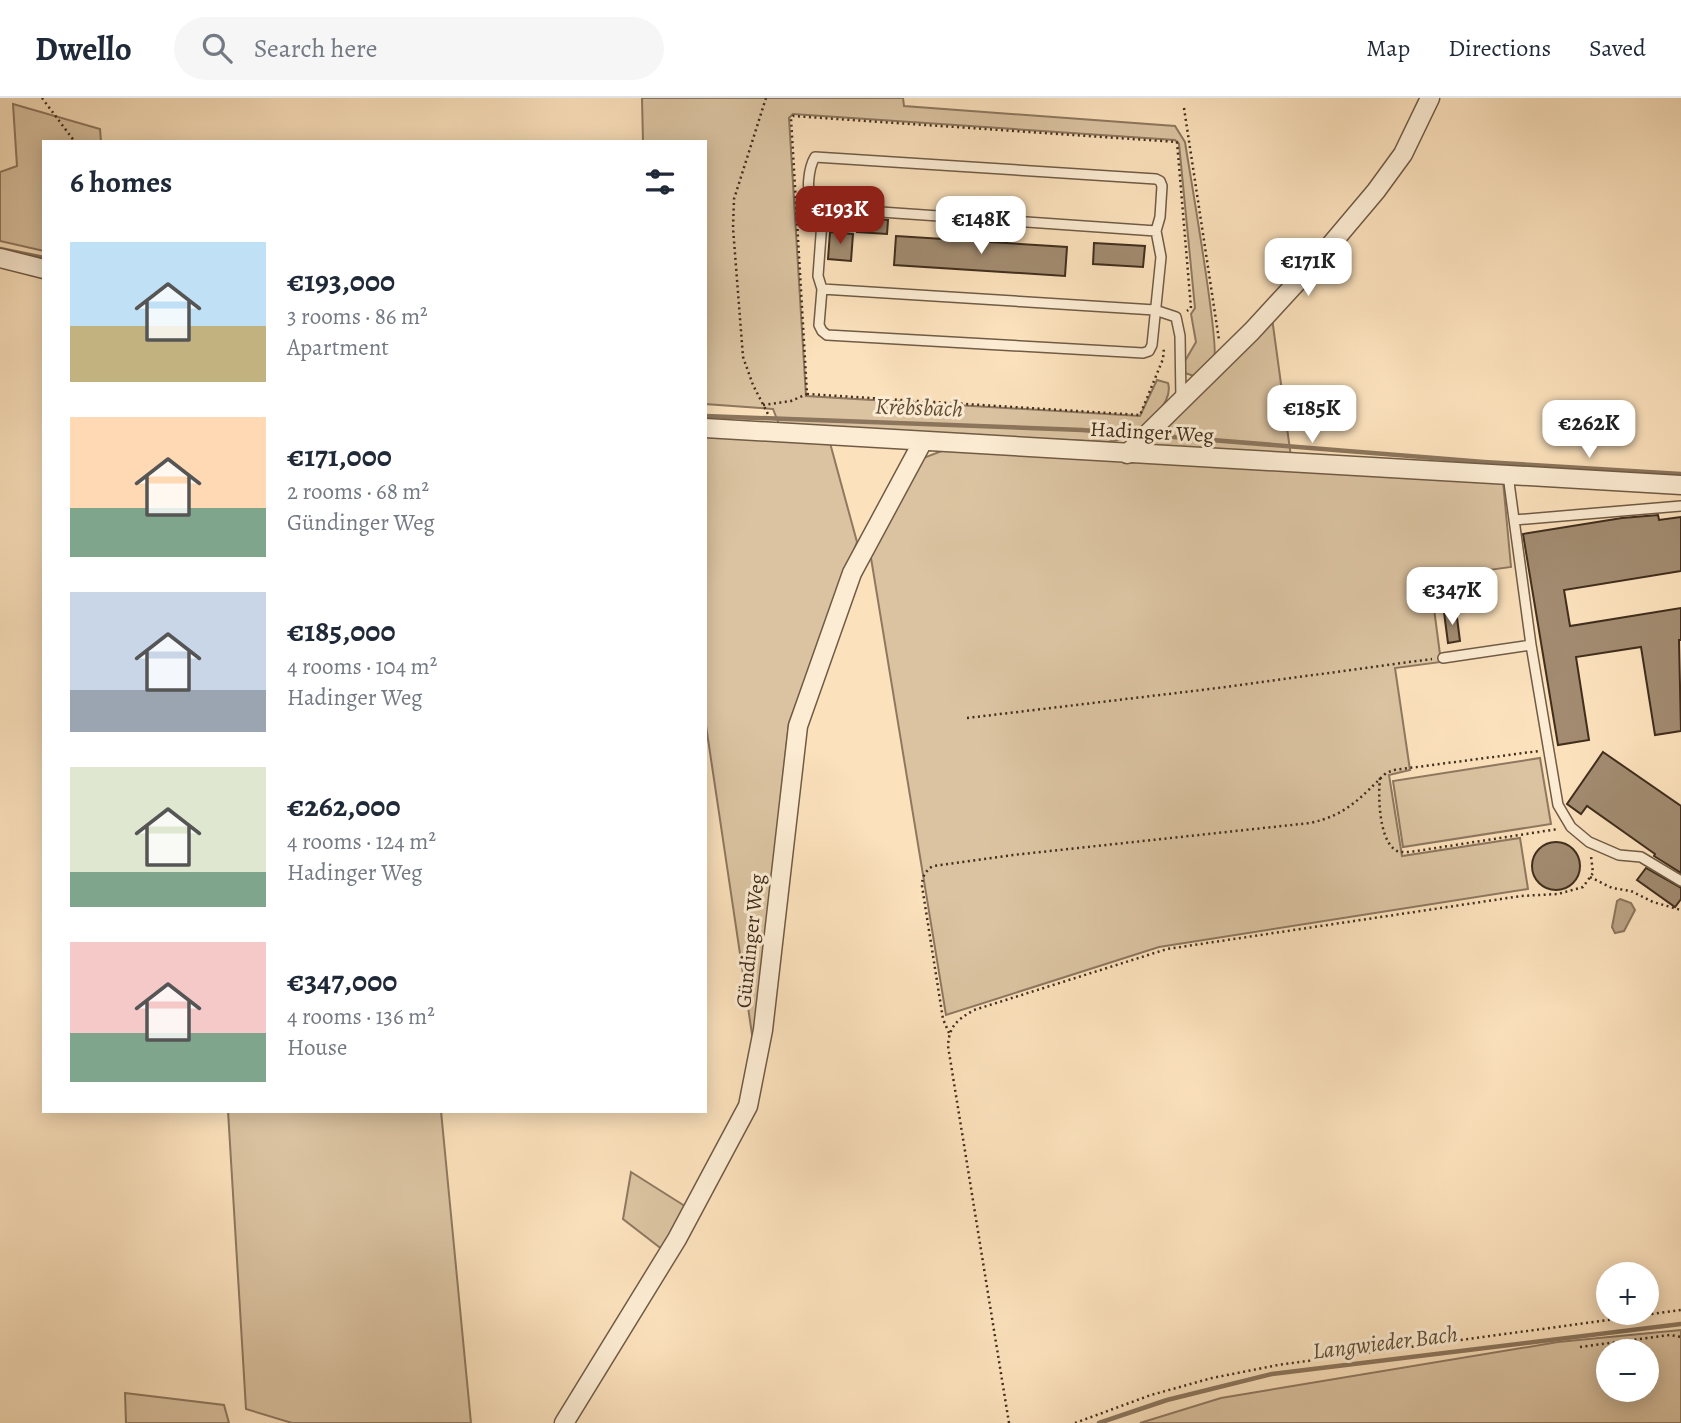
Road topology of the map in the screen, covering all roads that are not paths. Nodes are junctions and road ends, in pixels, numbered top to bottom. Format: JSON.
{"nodes":[{"id":1,"x":1430,"y":98,"type":"edge"},
{"id":2,"x":823,"y":208,"type":"junction"},
{"id":3,"x":1156,"y":231,"type":"junction"},
{"id":4,"x":0,"y":258,"type":"edge"},
{"id":5,"x":42,"y":268,"type":"edge"},
{"id":6,"x":822,"y":289,"type":"junction"},
{"id":7,"x":1155,"y":310,"type":"junction"},
{"id":8,"x":1181,"y":400,"type":"junction"},
{"id":9,"x":707,"y":428,"type":"edge"},
{"id":10,"x":923,"y":441,"type":"junction"},
{"id":11,"x":1127,"y":454,"type":"junction"},
{"id":12,"x":1508,"y":474,"type":"junction"},
{"id":13,"x":1681,"y":485,"type":"edge"},
{"id":14,"x":1681,"y":506,"type":"edge"},
{"id":15,"x":1514,"y":520,"type":"junction"},
{"id":16,"x":1531,"y":645,"type":"junction"},
{"id":17,"x":1443,"y":657,"type":"road end"},
{"id":18,"x":1681,"y":881,"type":"edge"},
{"id":19,"x":564,"y":1423,"type":"edge"}],
"edges":[{"from":1,"to":8,"type":"street"},
{"from":2,"to":3,"type":"lane"},
{"from":2,"to":3,"type":"lane"},
{"from":2,"to":6,"type":"lane"},
{"from":3,"to":7,"type":"lane"},
{"from":4,"to":5,"type":"street"},
{"from":6,"to":7,"type":"lane"},
{"from":6,"to":7,"type":"lane"},
{"from":7,"to":8,"type":"lane"},
{"from":8,"to":11,"type":"street"},
{"from":9,"to":10,"type":"street","name":"Hadinger Weg"},
{"from":10,"to":11,"type":"street","name":"Hadinger Weg"},
{"from":10,"to":19,"type":"street","name":"Gündinger Weg"},
{"from":11,"to":12,"type":"street","name":"Hadinger Weg"},
{"from":12,"to":13,"type":"street","name":"Hadinger Weg"},
{"from":12,"to":15,"type":"lane"},
{"from":14,"to":15,"type":"lane"},
{"from":15,"to":16,"type":"lane"},
{"from":16,"to":17,"type":"lane"},
{"from":16,"to":18,"type":"lane"}]}
